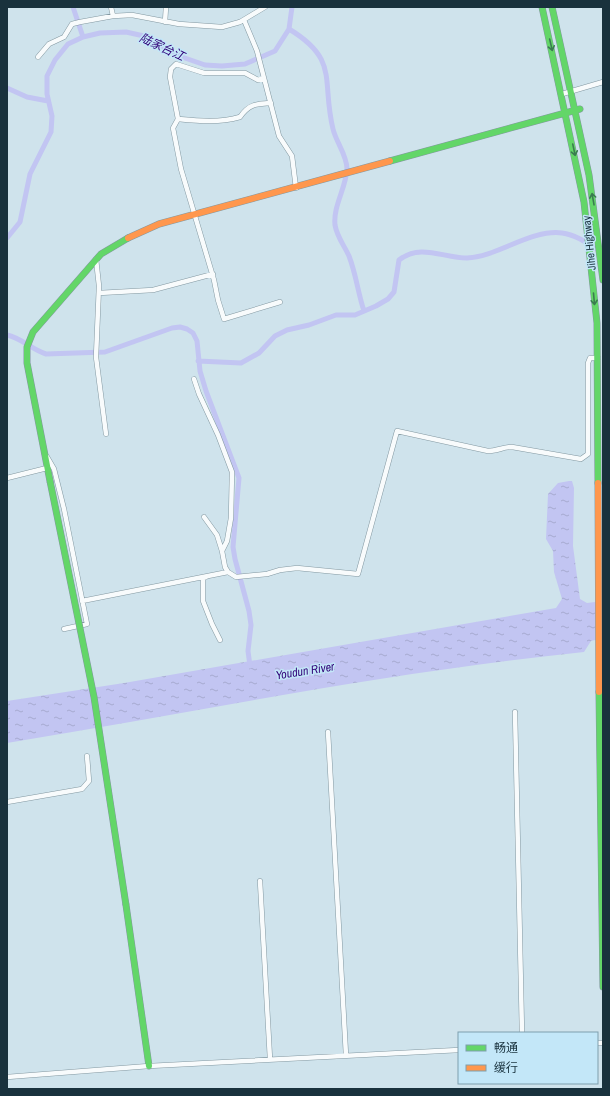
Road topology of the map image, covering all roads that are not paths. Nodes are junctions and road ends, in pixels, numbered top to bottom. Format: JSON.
{"nodes":[{"id":1,"x":111,"y":7,"type":"edge"},
{"id":2,"x":166,"y":7,"type":"edge"},
{"id":3,"x":265,"y":7,"type":"edge"},
{"id":4,"x":542,"y":7,"type":"edge"},
{"id":5,"x":552,"y":7,"type":"edge"},
{"id":6,"x":113,"y":16,"type":"junction"},
{"id":7,"x":244,"y":20,"type":"junction"},
{"id":8,"x":165,"y":22,"type":"junction"},
{"id":9,"x":38,"y":57,"type":"dead end"},
{"id":10,"x":264,"y":78,"type":"junction"},
{"id":11,"x":603,"y":82,"type":"edge"},
{"id":12,"x":572,"y":92,"type":"junction"},
{"id":13,"x":562,"y":94,"type":"junction"},
{"id":14,"x":271,"y":103,"type":"junction"},
{"id":15,"x":578,"y":110,"type":"junction"},
{"id":16,"x":566,"y":112,"type":"junction"},
{"id":17,"x":178,"y":119,"type":"junction"},
{"id":18,"x":296,"y":188,"type":"junction"},
{"id":19,"x":195,"y":215,"type":"junction"},
{"id":20,"x":96,"y":259,"type":"junction"},
{"id":21,"x":213,"y":274,"type":"junction"},
{"id":22,"x":603,"y":280,"type":"edge"},
{"id":23,"x":99,"y":293,"type":"junction"},
{"id":24,"x":280,"y":302,"type":"dead end"},
{"id":25,"x":598,"y":358,"type":"junction"},
{"id":26,"x":194,"y":379,"type":"dead end"},
{"id":27,"x":106,"y":434,"type":"dead end"},
{"id":28,"x":45,"y":454,"type":"junction"},
{"id":29,"x":47,"y":468,"type":"junction"},
{"id":30,"x":7,"y":478,"type":"edge"},
{"id":31,"x":204,"y":517,"type":"dead end"},
{"id":32,"x":222,"y":551,"type":"junction"},
{"id":33,"x":228,"y":572,"type":"junction"},
{"id":34,"x":206,"y":577,"type":"junction"},
{"id":35,"x":82,"y":601,"type":"junction"},
{"id":36,"x":64,"y":629,"type":"dead end"},
{"id":37,"x":220,"y":640,"type":"dead end"},
{"id":38,"x":515,"y":712,"type":"dead end"},
{"id":39,"x":328,"y":732,"type":"dead end"},
{"id":40,"x":86,"y":756,"type":"dead end"},
{"id":41,"x":7,"y":802,"type":"edge"},
{"id":42,"x":260,"y":881,"type":"dead end"},
{"id":43,"x":602,"y":916,"type":"edge"},
{"id":44,"x":603,"y":987,"type":"edge"},
{"id":45,"x":522,"y":1032,"type":"edge"},
{"id":46,"x":458,"y":1050,"type":"edge"},
{"id":47,"x":346,"y":1055,"type":"junction"},
{"id":48,"x":270,"y":1059,"type":"junction"},
{"id":49,"x":149,"y":1066,"type":"junction"},
{"id":50,"x":7,"y":1077,"type":"edge"}],
"edges":[{"from":1,"to":6,"type":"street"},
{"from":2,"to":8,"type":"street"},
{"from":3,"to":7,"type":"street"},
{"from":4,"to":13,"type":"street","name":"Jihe Highway","one_way":true},
{"from":5,"to":12,"type":"street","name":"Jihe Highway"},
{"from":6,"to":8,"type":"street"},
{"from":6,"to":9,"type":"street"},
{"from":7,"to":8,"type":"street"},
{"from":7,"to":10,"type":"street"},
{"from":10,"to":14,"type":"street"},
{"from":10,"to":17,"type":"street"},
{"from":11,"to":12,"type":"street"},
{"from":12,"to":13,"type":"street"},
{"from":12,"to":15,"type":"street","name":"Jihe Highway"},
{"from":13,"to":16,"type":"street","name":"Jihe Highway"},
{"from":14,"to":17,"type":"street"},
{"from":14,"to":18,"type":"street"},
{"from":15,"to":16,"type":"street"},
{"from":22,"to":15,"type":"street","name":"Jihe Highway","one_way":true},
{"from":16,"to":18,"type":"street"},
{"from":16,"to":25,"type":"street","name":"Jihe Highway","one_way":true},
{"from":17,"to":19,"type":"street"},
{"from":18,"to":19,"type":"street"},
{"from":19,"to":20,"type":"street"},
{"from":19,"to":21,"type":"street"},
{"from":20,"to":23,"type":"street"},
{"from":20,"to":28,"type":"street"},
{"from":21,"to":23,"type":"street"},
{"from":21,"to":24,"type":"street"},
{"from":23,"to":27,"type":"street"},
{"from":25,"to":33,"type":"street"},
{"from":25,"to":43,"type":"street","name":"Jihe Highway"},
{"from":26,"to":32,"type":"street"},
{"from":28,"to":29,"type":"street"},
{"from":28,"to":35,"type":"street"},
{"from":29,"to":30,"type":"street"},
{"from":29,"to":49,"type":"street","bridge":true},
{"from":31,"to":32,"type":"street"},
{"from":32,"to":33,"type":"street"},
{"from":33,"to":34,"type":"street"},
{"from":34,"to":35,"type":"street"},
{"from":34,"to":37,"type":"street"},
{"from":35,"to":36,"type":"street"},
{"from":38,"to":45,"type":"street"},
{"from":39,"to":47,"type":"street"},
{"from":40,"to":41,"type":"street"},
{"from":42,"to":48,"type":"street"},
{"from":43,"to":44,"type":"street","name":"Jihe Highway"},
{"from":46,"to":47,"type":"street"},
{"from":47,"to":48,"type":"street"},
{"from":48,"to":49,"type":"street"},
{"from":49,"to":50,"type":"street"}]}
